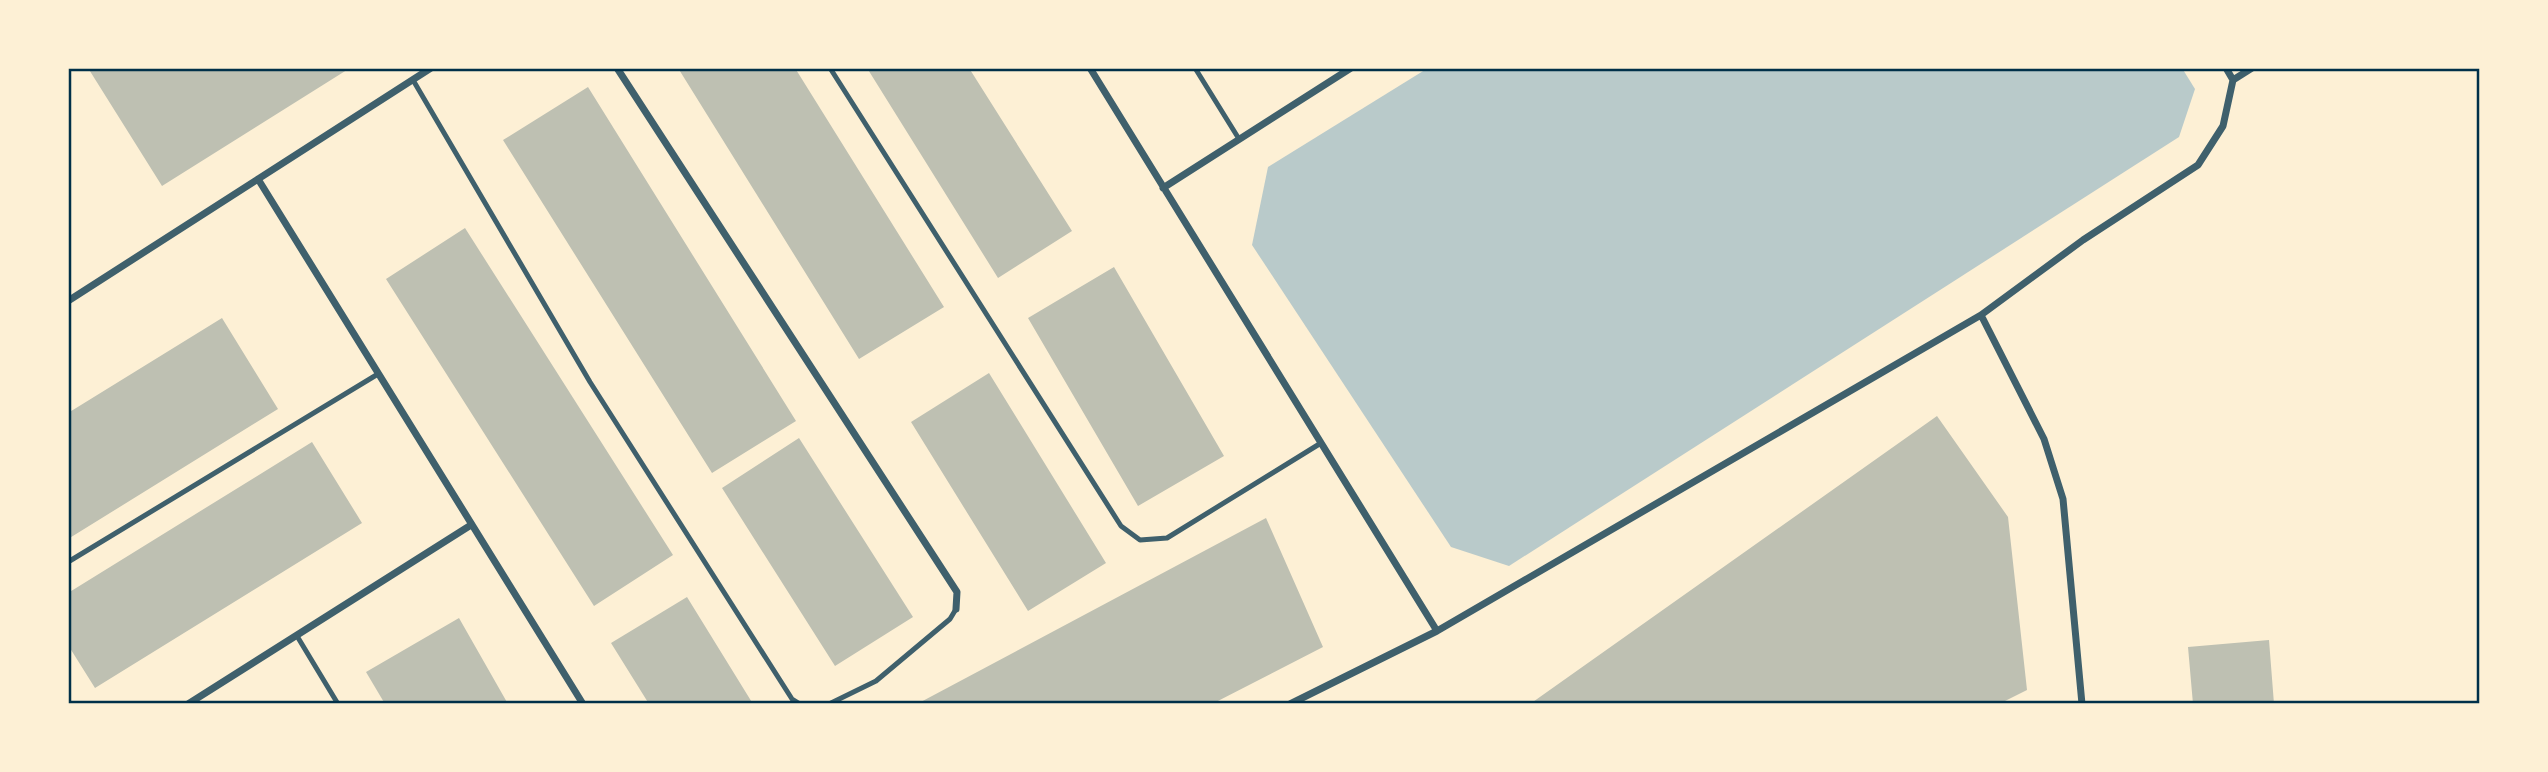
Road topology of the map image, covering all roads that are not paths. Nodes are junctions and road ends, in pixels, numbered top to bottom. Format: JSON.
{"nodes":[{"id":1,"x":431,"y":68,"type":"edge"},
{"id":2,"x":617,"y":68,"type":"edge"},
{"id":3,"x":830,"y":68,"type":"edge"},
{"id":4,"x":1090,"y":68,"type":"edge"},
{"id":5,"x":1195,"y":68,"type":"edge"},
{"id":6,"x":1352,"y":68,"type":"edge"},
{"id":7,"x":2226,"y":68,"type":"edge"},
{"id":8,"x":2252,"y":68,"type":"edge"},
{"id":9,"x":413,"y":80,"type":"junction"},
{"id":10,"x":2233,"y":80,"type":"junction"},
{"id":11,"x":1240,"y":139,"type":"junction"},
{"id":12,"x":258,"y":179,"type":"junction"},
{"id":13,"x":1163,"y":188,"type":"junction"},
{"id":14,"x":68,"y":301,"type":"edge"},
{"id":15,"x":1981,"y":315,"type":"junction"},
{"id":16,"x":378,"y":374,"type":"junction"},
{"id":17,"x":1321,"y":443,"type":"junction"},
{"id":18,"x":471,"y":525,"type":"junction"},
{"id":19,"x":68,"y":562,"type":"edge"},
{"id":20,"x":956,"y":609,"type":"joint"},
{"id":21,"x":1437,"y":631,"type":"junction"},
{"id":22,"x":297,"y":636,"type":"junction"},
{"id":23,"x":188,"y":704,"type":"edge"},
{"id":24,"x":338,"y":704,"type":"edge"},
{"id":25,"x":583,"y":704,"type":"edge"},
{"id":26,"x":800,"y":704,"type":"edge"},
{"id":27,"x":829,"y":704,"type":"edge"},
{"id":28,"x":1290,"y":704,"type":"edge"},
{"id":29,"x":2082,"y":704,"type":"edge"}],
"edges":[{"from":1,"to":9,"type":"street"},
{"from":2,"to":20,"type":"street"},
{"from":3,"to":17,"type":"lane"},
{"from":4,"to":13,"type":"street"},
{"from":5,"to":11,"type":"lane"},
{"from":6,"to":11,"type":"street"},
{"from":7,"to":10,"type":"street"},
{"from":8,"to":10,"type":"street"},
{"from":9,"to":12,"type":"street"},
{"from":9,"to":26,"type":"lane"},
{"from":10,"to":15,"type":"street"},
{"from":11,"to":13,"type":"street"},
{"from":12,"to":14,"type":"street"},
{"from":12,"to":16,"type":"street"},
{"from":13,"to":17,"type":"street"},
{"from":15,"to":21,"type":"street"},
{"from":15,"to":29,"type":"street"},
{"from":16,"to":18,"type":"street"},
{"from":16,"to":19,"type":"lane"},
{"from":17,"to":21,"type":"street"},
{"from":18,"to":22,"type":"street"},
{"from":18,"to":25,"type":"street"},
{"from":20,"to":27,"type":"lane"},
{"from":21,"to":28,"type":"street"},
{"from":22,"to":23,"type":"street"},
{"from":22,"to":24,"type":"lane"}]}
